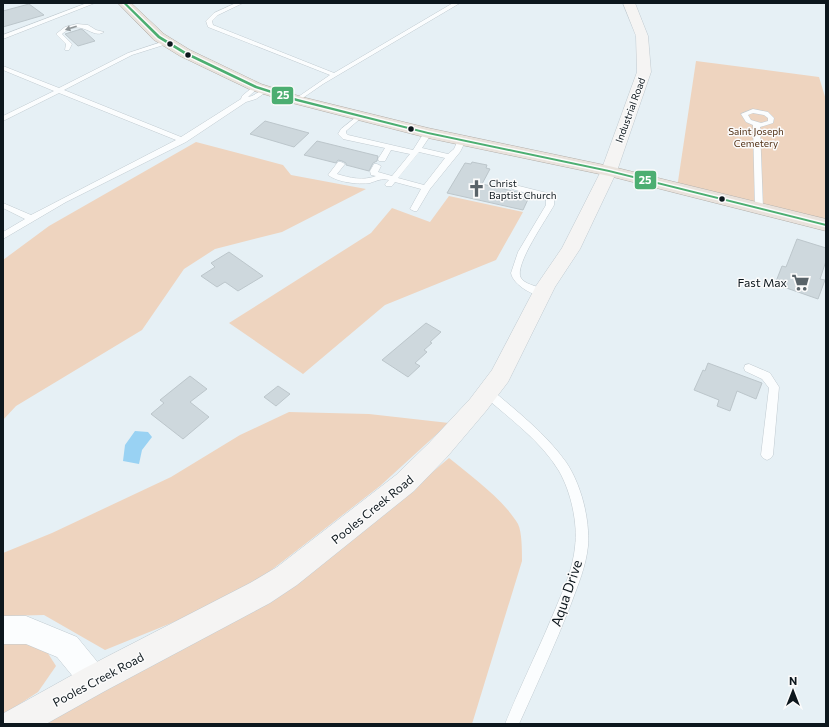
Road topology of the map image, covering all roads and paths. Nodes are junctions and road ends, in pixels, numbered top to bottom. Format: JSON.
{"nodes":[{"id":1,"x":92,"y":3,"type":"edge"},
{"id":2,"x":124,"y":3,"type":"edge"},
{"id":3,"x":240,"y":3,"type":"edge"},
{"id":4,"x":457,"y":3,"type":"edge"},
{"id":5,"x":629,"y":3,"type":"edge"},
{"id":6,"x":101,"y":32,"type":"dead end"},
{"id":7,"x":3,"y":37,"type":"edge"},
{"id":8,"x":168,"y":42,"type":"junction"},
{"id":9,"x":67,"y":49,"type":"dead end"},
{"id":10,"x":3,"y":68,"type":"edge"},
{"id":11,"x":335,"y":75,"type":"junction"},
{"id":12,"x":261,"y":88,"type":"junction"},
{"id":13,"x":60,"y":90,"type":"junction"},
{"id":14,"x":244,"y":100,"type":"junction"},
{"id":15,"x":297,"y":100,"type":"junction"},
{"id":16,"x":360,"y":116,"type":"junction"},
{"id":17,"x":3,"y":119,"type":"edge"},
{"id":18,"x":756,"y":124,"type":"dead end"},
{"id":19,"x":428,"y":133,"type":"junction"},
{"id":20,"x":182,"y":140,"type":"junction"},
{"id":21,"x":462,"y":140,"type":"junction"},
{"id":22,"x":389,"y":147,"type":"junction"},
{"id":23,"x":416,"y":151,"type":"junction"},
{"id":24,"x":450,"y":157,"type":"junction"},
{"id":25,"x":342,"y":164,"type":"dead end"},
{"id":26,"x":608,"y":171,"type":"junction"},
{"id":27,"x":383,"y":176,"type":"junction"},
{"id":28,"x":391,"y":182,"type":"junction"},
{"id":29,"x":515,"y":187,"type":"dead end"},
{"id":30,"x":426,"y":188,"type":"junction"},
{"id":31,"x":3,"y":205,"type":"edge"},
{"id":32,"x":760,"y":208,"type":"junction"},
{"id":33,"x":414,"y":209,"type":"dead end"},
{"id":34,"x":30,"y":218,"type":"junction"},
{"id":35,"x":826,"y":225,"type":"edge"},
{"id":36,"x":3,"y":236,"type":"edge"},
{"id":37,"x":543,"y":293,"type":"junction"},
{"id":38,"x":749,"y":368,"type":"dead end"},
{"id":39,"x":488,"y":393,"type":"junction"},
{"id":40,"x":767,"y":454,"type":"dead end"},
{"id":41,"x":3,"y":630,"type":"edge"},
{"id":42,"x":94,"y":680,"type":"junction"},
{"id":43,"x":15,"y":724,"type":"edge"},
{"id":44,"x":512,"y":724,"type":"edge"}],
"edges":[{"from":1,"to":7,"type":"lane"},
{"from":2,"to":8,"type":"highway"},
{"from":3,"to":11,"type":"lane"},
{"from":4,"to":11,"type":"lane"},
{"from":5,"to":26,"type":"main road","name":"Industrial Road"},
{"from":6,"to":9,"type":"lane","one_way":true},
{"from":8,"to":12,"type":"highway"},
{"from":8,"to":13,"type":"lane"},
{"from":10,"to":13,"type":"lane"},
{"from":11,"to":15,"type":"lane"},
{"from":12,"to":14,"type":"lane"},
{"from":12,"to":14,"type":"lane"},
{"from":12,"to":15,"type":"highway"},
{"from":13,"to":17,"type":"lane"},
{"from":13,"to":20,"type":"lane"},
{"from":14,"to":20,"type":"lane"},
{"from":15,"to":16,"type":"highway"},
{"from":16,"to":19,"type":"highway"},
{"from":16,"to":22,"type":"lane"},
{"from":18,"to":32,"type":"lane"},
{"from":19,"to":21,"type":"highway"},
{"from":19,"to":23,"type":"lane"},
{"from":20,"to":34,"type":"lane"},
{"from":21,"to":24,"type":"lane"},
{"from":21,"to":26,"type":"highway"},
{"from":22,"to":23,"type":"lane"},
{"from":22,"to":27,"type":"lane"},
{"from":23,"to":24,"type":"lane"},
{"from":23,"to":28,"type":"lane"},
{"from":24,"to":30,"type":"lane"},
{"from":25,"to":27,"type":"lane"},
{"from":26,"to":32,"type":"highway"},
{"from":26,"to":37,"type":"main road","name":"Pooles Creek Road"},
{"from":27,"to":28,"type":"lane"},
{"from":28,"to":30,"type":"lane"},
{"from":29,"to":37,"type":"lane"},
{"from":30,"to":33,"type":"lane"},
{"from":31,"to":34,"type":"lane"},
{"from":32,"to":35,"type":"highway"},
{"from":34,"to":36,"type":"lane"},
{"from":37,"to":39,"type":"main road","name":"Pooles Creek Road"},
{"from":38,"to":40,"type":"lane"},
{"from":39,"to":42,"type":"main road","name":"Pooles Creek Road"},
{"from":39,"to":44,"type":"lane","name":"Aqua Drive"},
{"from":41,"to":42,"type":"street"},
{"from":42,"to":43,"type":"main road","name":"Pooles Creek Road"}]}
